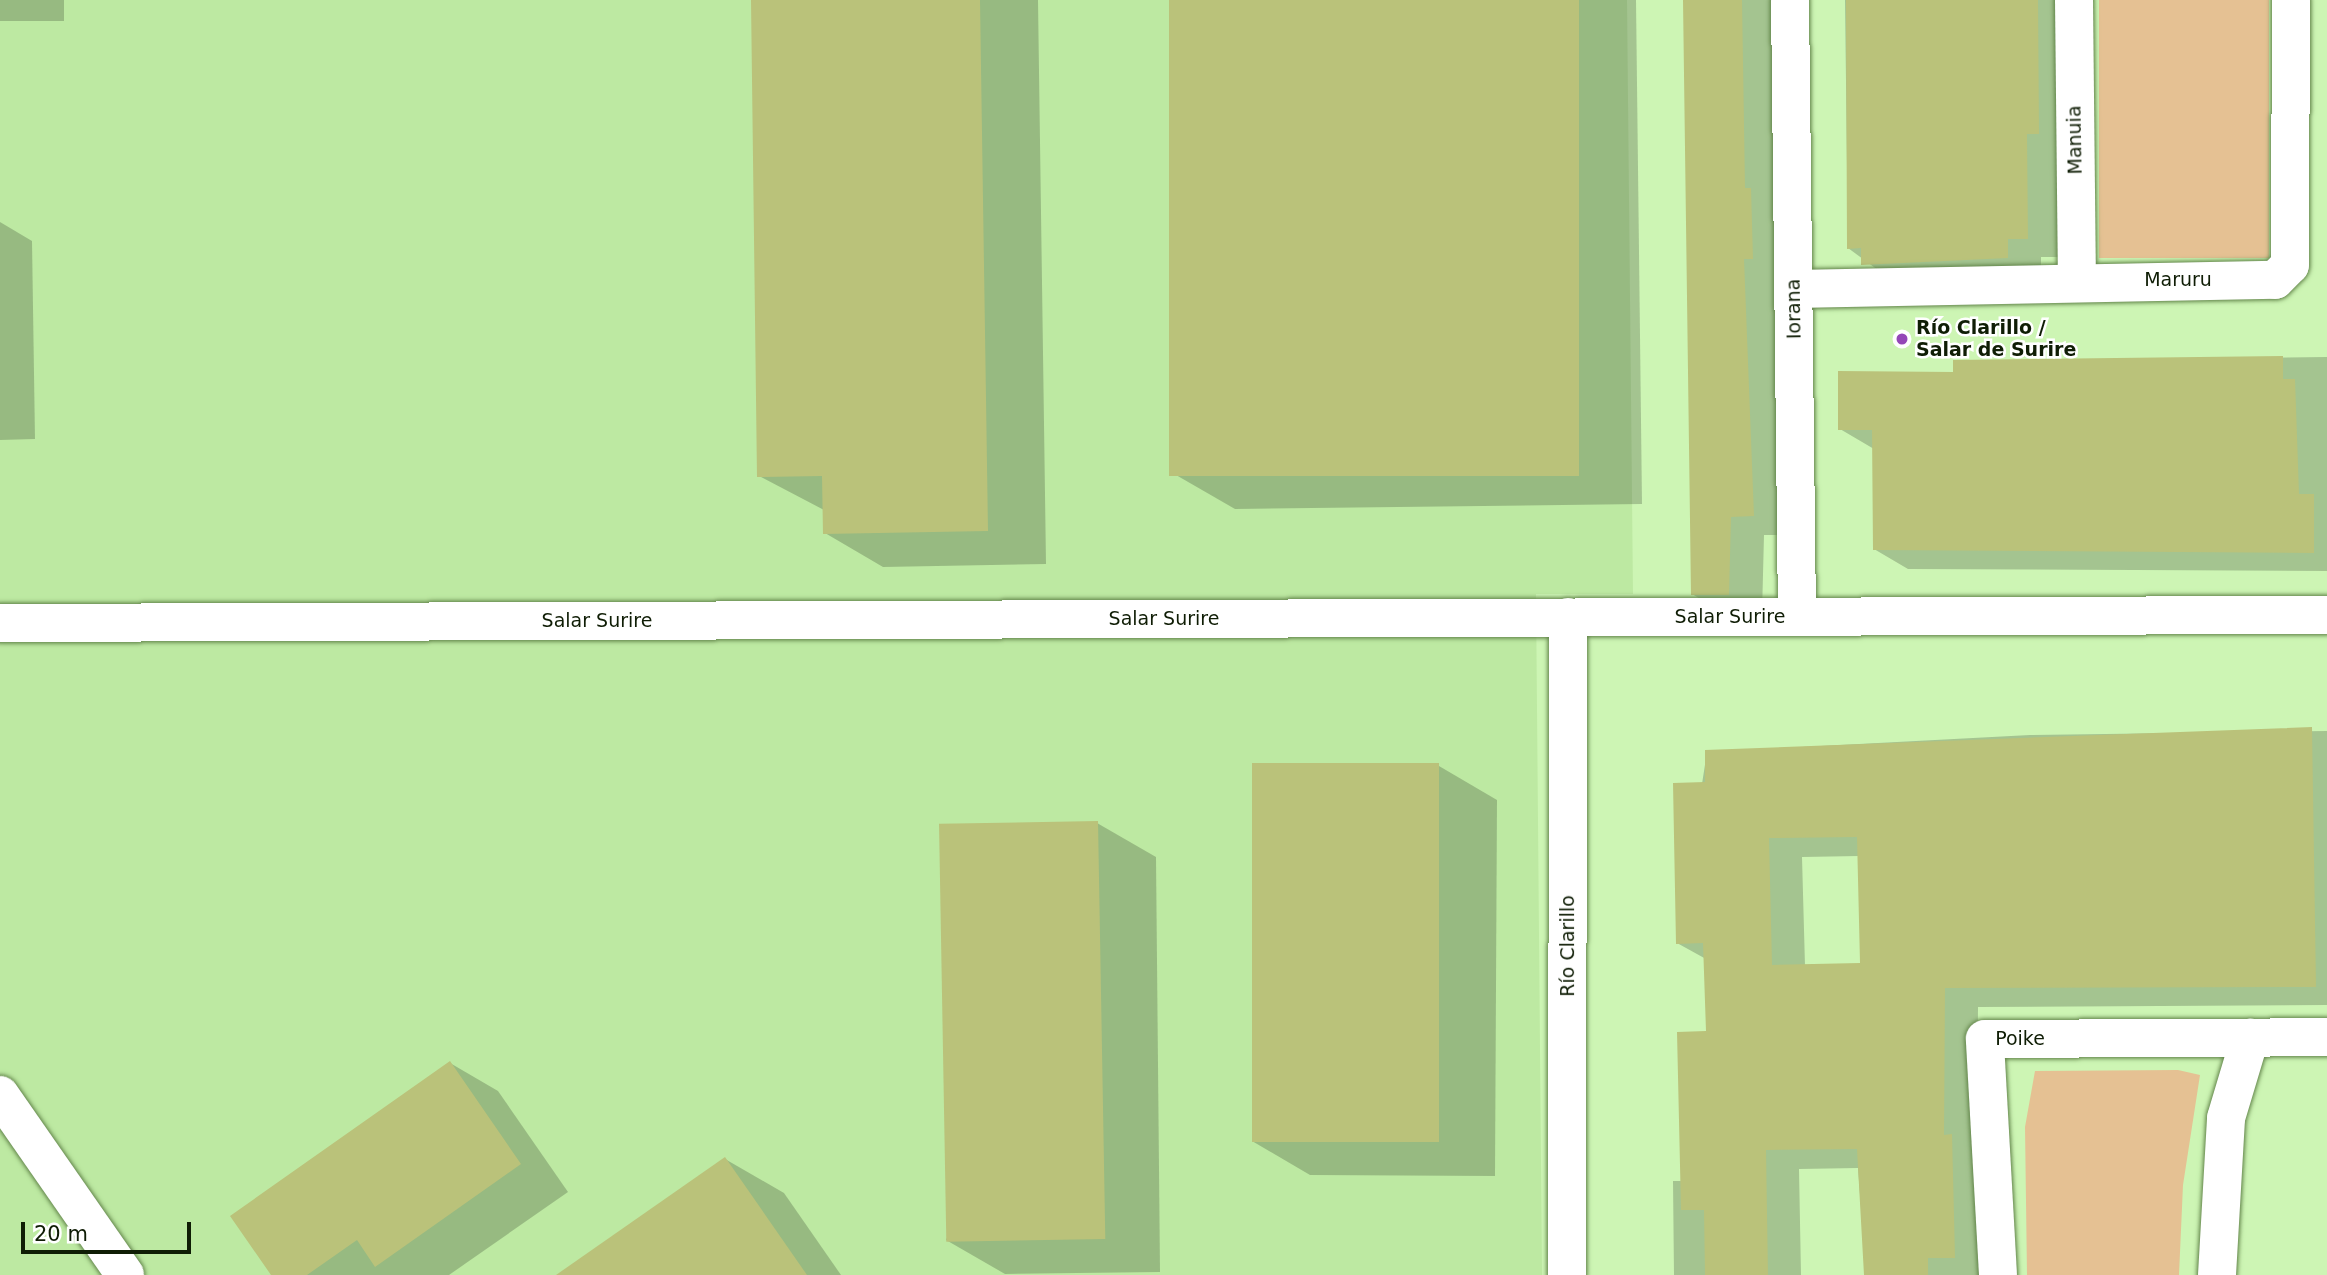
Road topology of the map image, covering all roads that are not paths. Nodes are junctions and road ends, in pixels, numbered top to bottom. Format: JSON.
{"nodes":[{"id":1,"x":1790,"y":0,"type":"edge"},
{"id":2,"x":2074,"y":0,"type":"edge"},
{"id":3,"x":2291,"y":0,"type":"edge"},
{"id":4,"x":2077,"y":281,"type":"junction"},
{"id":5,"x":1794,"y":289,"type":"junction"},
{"id":6,"x":2327,"y":615,"type":"edge"},
{"id":7,"x":1567,"y":617,"type":"junction"},
{"id":8,"x":1797,"y":617,"type":"junction"},
{"id":9,"x":0,"y":623,"type":"edge"},
{"id":10,"x":2327,"y":1037,"type":"edge"},
{"id":11,"x":2250,"y":1038,"type":"junction"},
{"id":12,"x":0,"y":1095,"type":"edge"},
{"id":13,"x":125,"y":1275,"type":"edge"},
{"id":14,"x":1567,"y":1275,"type":"edge"},
{"id":15,"x":1998,"y":1275,"type":"edge"},
{"id":16,"x":2217,"y":1275,"type":"edge"}],
"edges":[{"from":1,"to":5,"type":"street","name":"Iorana"},
{"from":2,"to":4,"type":"street","name":"Manuia"},
{"from":3,"to":4,"type":"street","name":"Maruru"},
{"from":4,"to":5,"type":"street","name":"Maruru"},
{"from":5,"to":8,"type":"street","name":"Iorana"},
{"from":6,"to":8,"type":"street","name":"Salar Surire"},
{"from":7,"to":8,"type":"street","name":"Salar Surire"},
{"from":7,"to":9,"type":"street","name":"Salar Surire"},
{"from":7,"to":14,"type":"street","name":"Río Clarillo"},
{"from":10,"to":11,"type":"street","name":"Poike"},
{"from":11,"to":15,"type":"street","name":"Poike"},
{"from":11,"to":16,"type":"street"},
{"from":12,"to":13,"type":"street"}]}
